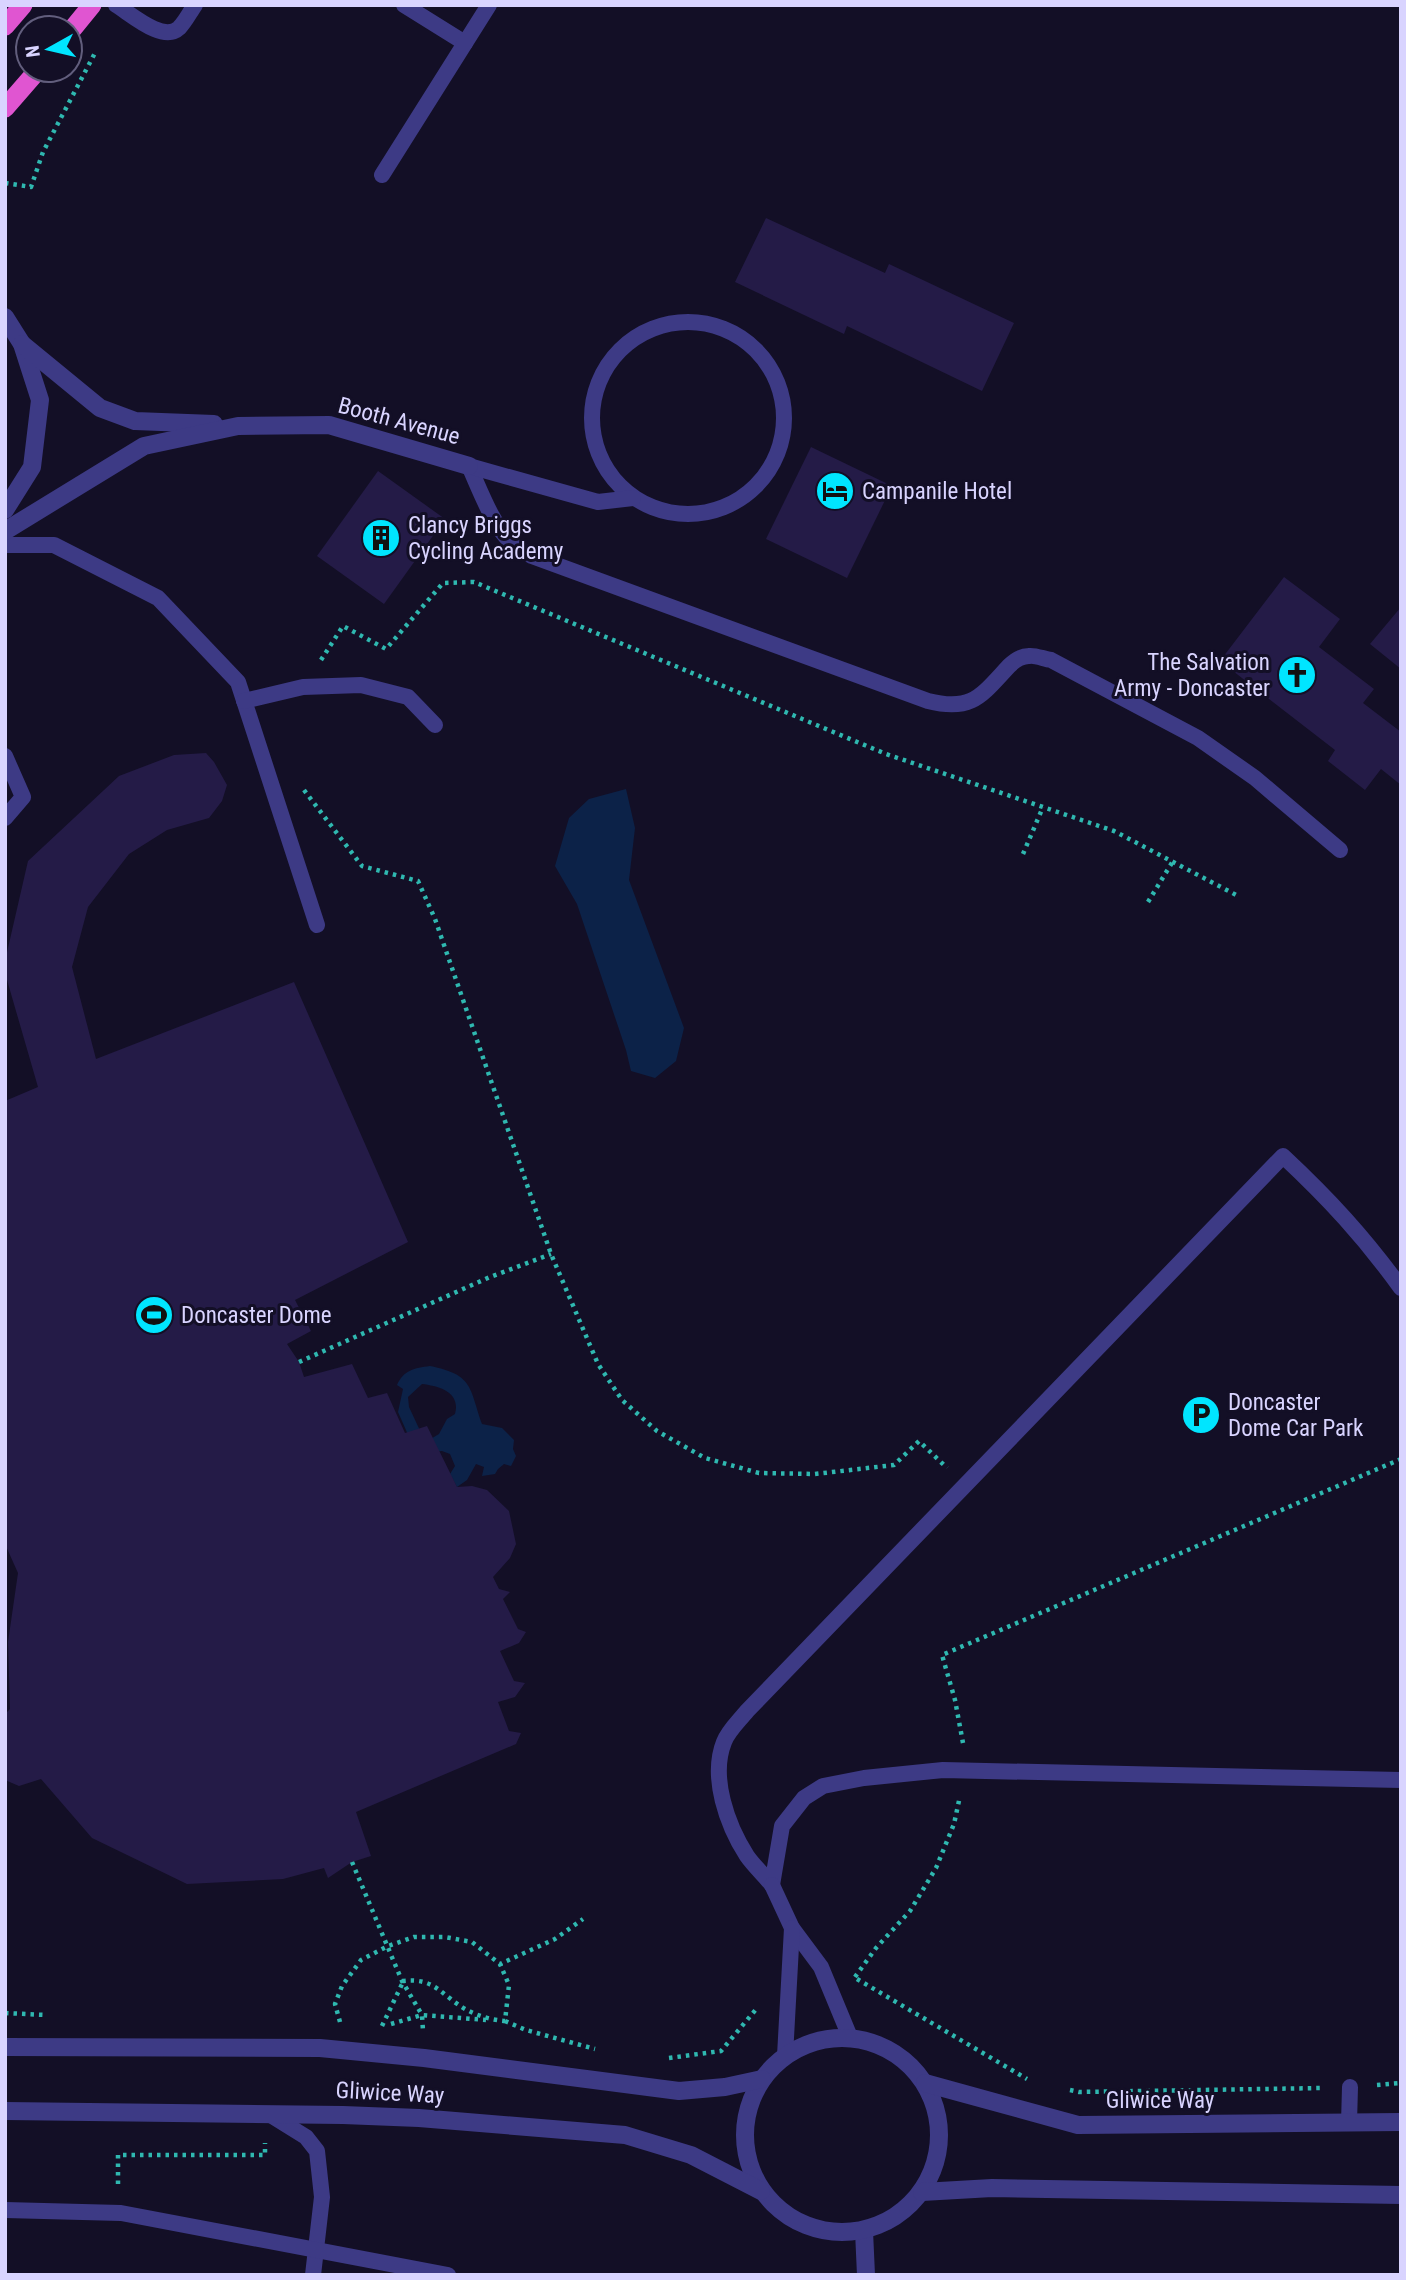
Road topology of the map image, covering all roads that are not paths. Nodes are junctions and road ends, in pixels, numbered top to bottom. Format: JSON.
{"nodes":[{"id":1,"x":23,"y":5,"type":"edge"},
{"id":2,"x":195,"y":5,"type":"edge"},
{"id":3,"x":404,"y":5,"type":"edge"},
{"id":4,"x":489,"y":5,"type":"edge"},
{"id":5,"x":121,"y":8,"type":"edge"},
{"id":6,"x":5,"y":26,"type":"edge"},
{"id":7,"x":465,"y":43,"type":"junction"},
{"id":8,"x":26,"y":84,"type":"edge"},
{"id":9,"x":5,"y":108,"type":"edge"},
{"id":10,"x":382,"y":175,"type":"dead end"},
{"id":11,"x":5,"y":317,"type":"edge"},
{"id":12,"x":22,"y":344,"type":"junction"},
{"id":13,"x":238,"y":426,"type":"junction"},
{"id":14,"x":469,"y":466,"type":"junction"},
{"id":15,"x":633,"y":498,"type":"junction"},
{"id":16,"x":5,"y":510,"type":"edge"},
{"id":17,"x":5,"y":531,"type":"edge"},
{"id":18,"x":5,"y":545,"type":"edge"},
{"id":19,"x":244,"y":701,"type":"junction"},
{"id":20,"x":435,"y":725,"type":"dead end"},
{"id":21,"x":5,"y":756,"type":"edge"},
{"id":22,"x":5,"y":818,"type":"edge"},
{"id":23,"x":1340,"y":850,"type":"dead end"},
{"id":24,"x":317,"y":925,"type":"dead end"},
{"id":25,"x":1401,"y":1288,"type":"edge"},
{"id":26,"x":1401,"y":1780,"type":"edge"},
{"id":27,"x":772,"y":1885,"type":"junction"},
{"id":28,"x":792,"y":1928,"type":"junction"},
{"id":29,"x":850,"y":2038,"type":"junction"},
{"id":30,"x":5,"y":2047,"type":"edge"},
{"id":31,"x":785,"y":2056,"type":"junction"},
{"id":32,"x":762,"y":2079,"type":"junction"},
{"id":33,"x":925,"y":2083,"type":"junction"},
{"id":34,"x":1350,"y":2087,"type":"road end"},
{"id":35,"x":5,"y":2111,"type":"edge"},
{"id":36,"x":269,"y":2114,"type":"junction"},
{"id":37,"x":1401,"y":2122,"type":"edge"},
{"id":38,"x":1349,"y":2123,"type":"junction"},
{"id":39,"x":761,"y":2190,"type":"junction"},
{"id":40,"x":922,"y":2192,"type":"junction"},
{"id":41,"x":1401,"y":2195,"type":"edge"},
{"id":42,"x":5,"y":2210,"type":"edge"},
{"id":43,"x":864,"y":2231,"type":"junction"},
{"id":44,"x":317,"y":2251,"type":"junction"},
{"id":45,"x":313,"y":2275,"type":"edge"},
{"id":46,"x":447,"y":2275,"type":"edge"},
{"id":47,"x":866,"y":2275,"type":"edge"}],
"edges":[{"from":1,"to":6,"type":"highway"},
{"from":2,"to":5,"type":"lane"},
{"from":3,"to":7,"type":"lane"},
{"from":4,"to":7,"type":"lane"},
{"from":7,"to":10,"type":"lane"},
{"from":8,"to":9,"type":"highway"},
{"from":11,"to":12,"type":"street"},
{"from":12,"to":13,"type":"street"},
{"from":12,"to":16,"type":"street"},
{"from":13,"to":14,"type":"street","name":"Booth Avenue"},
{"from":13,"to":17,"type":"street","name":"Booth Avenue"},
{"from":14,"to":15,"type":"lane","name":"Booth Avenue"},
{"from":14,"to":23,"type":"lane"},
{"from":15,"to":15,"type":"lane","name":"Booth Avenue"},
{"from":18,"to":19,"type":"lane"},
{"from":19,"to":20,"type":"lane"},
{"from":19,"to":24,"type":"lane"},
{"from":21,"to":22,"type":"lane"},
{"from":25,"to":27,"type":"lane"},
{"from":26,"to":27,"type":"lane"},
{"from":27,"to":28,"type":"lane"},
{"from":28,"to":29,"type":"lane"},
{"from":28,"to":31,"type":"lane"},
{"from":29,"to":31,"type":"street"},
{"from":29,"to":33,"type":"street"},
{"from":30,"to":32,"type":"street","name":"Gliwice Way"},
{"from":31,"to":32,"type":"street"},
{"from":32,"to":39,"type":"street"},
{"from":33,"to":38,"type":"street","name":"Gliwice Way"},
{"from":33,"to":40,"type":"street"},
{"from":34,"to":38,"type":"lane"},
{"from":35,"to":36,"type":"street","name":"Gliwice Way"},
{"from":36,"to":39,"type":"street","name":"Gliwice Way"},
{"from":36,"to":44,"type":"lane"},
{"from":37,"to":38,"type":"street","name":"Gliwice Way"},
{"from":39,"to":43,"type":"street"},
{"from":40,"to":41,"type":"street"},
{"from":40,"to":43,"type":"street"},
{"from":42,"to":44,"type":"lane"},
{"from":43,"to":47,"type":"street"},
{"from":44,"to":45,"type":"lane"},
{"from":44,"to":46,"type":"lane"}]}
